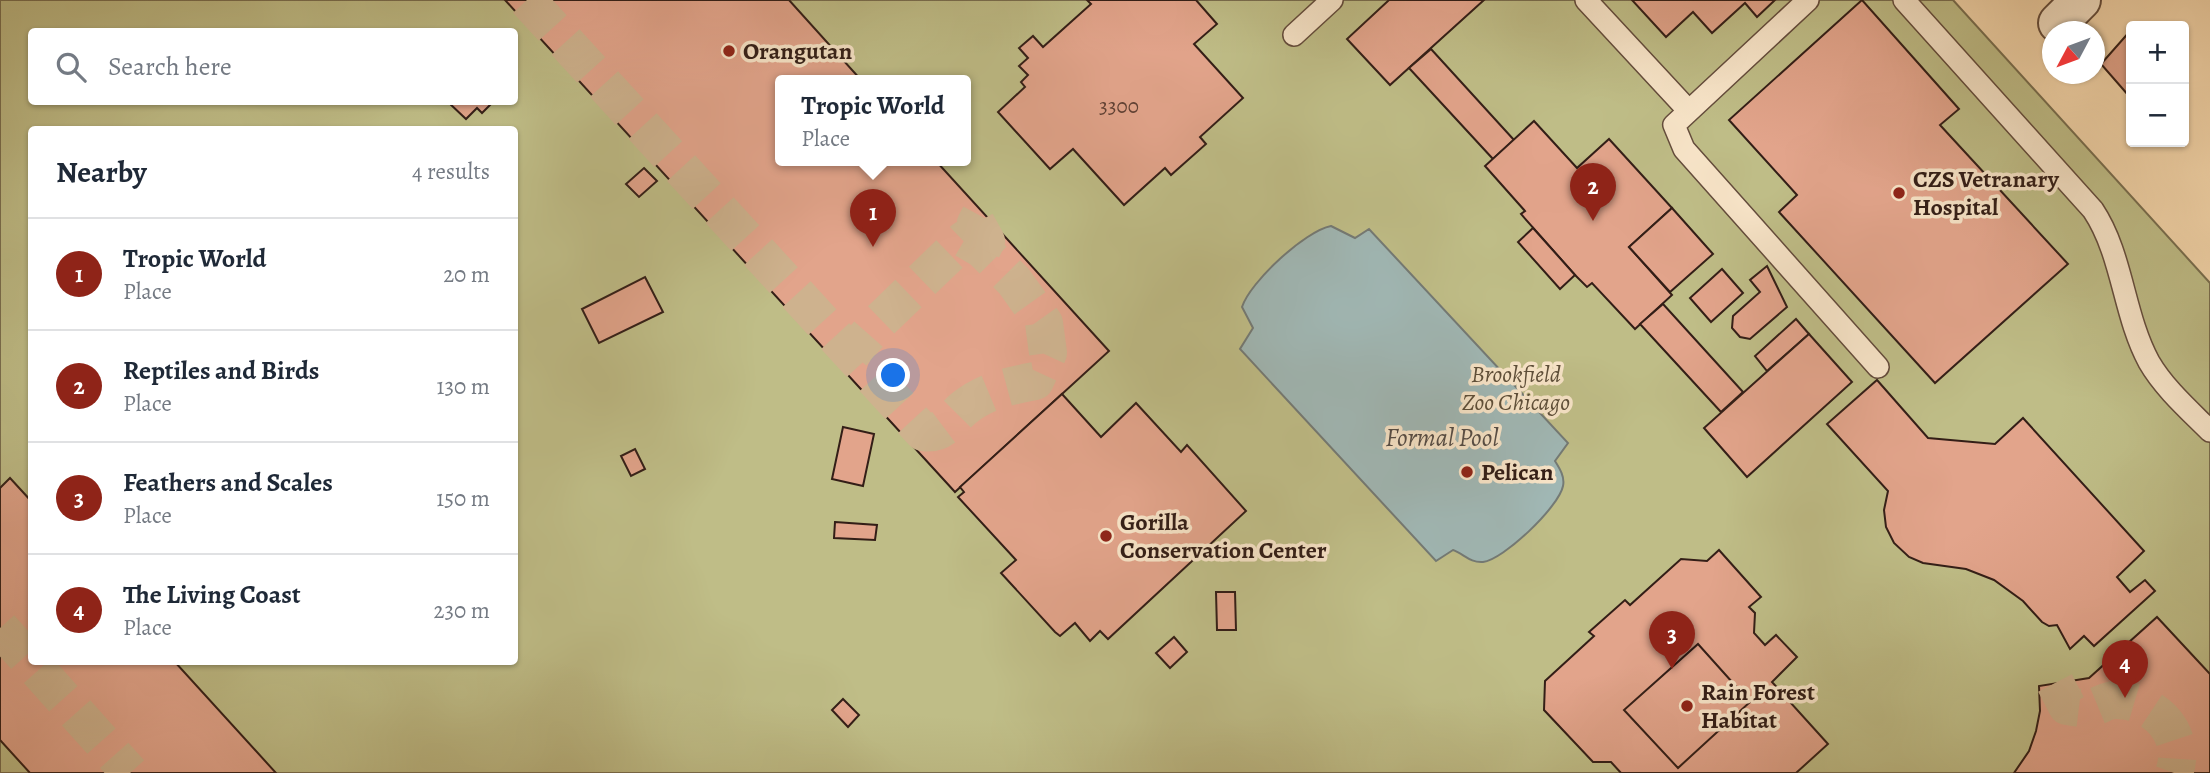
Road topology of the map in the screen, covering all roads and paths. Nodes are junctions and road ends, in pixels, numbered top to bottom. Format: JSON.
{"nodes":[{"id":1,"x":1332,"y":0,"type":"edge"},
{"id":2,"x":1586,"y":0,"type":"edge"},
{"id":3,"x":1808,"y":0,"type":"edge"},
{"id":4,"x":1904,"y":0,"type":"edge"},
{"id":5,"x":1294,"y":35,"type":"dead end"},
{"id":6,"x":1688,"y":110,"type":"junction"},
{"id":7,"x":1878,"y":366,"type":"dead end"},
{"id":8,"x":2210,"y":431,"type":"edge"}],
"edges":[{"from":1,"to":5,"type":"lane"},
{"from":2,"to":6,"type":"lane"},
{"from":3,"to":6,"type":"lane"},
{"from":4,"to":8,"type":"lane"},
{"from":6,"to":7,"type":"lane"}]}
